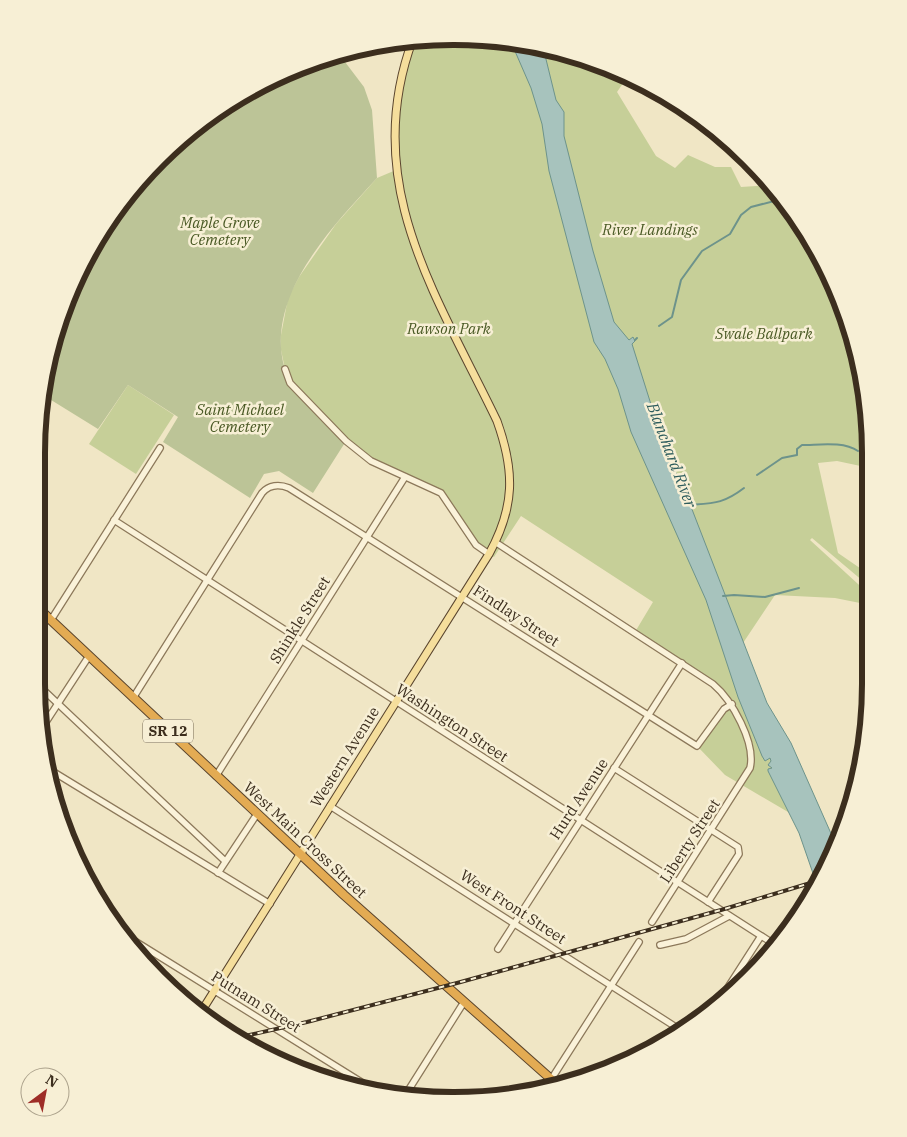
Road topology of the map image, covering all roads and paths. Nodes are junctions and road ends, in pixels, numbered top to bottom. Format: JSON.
{"nodes":[{"id":1,"x":410,"y":47,"type":"edge"},
{"id":2,"x":285,"y":369,"type":"dead end"},
{"id":3,"x":160,"y":448,"type":"dead end"},
{"id":4,"x":405,"y":477,"type":"junction"},
{"id":5,"x":114,"y":520,"type":"junction"},
{"id":6,"x":368,"y":537,"type":"junction"},
{"id":7,"x":495,"y":542,"type":"junction"},
{"id":8,"x":488,"y":554,"type":"junction"},
{"id":9,"x":208,"y":579,"type":"junction"},
{"id":10,"x":462,"y":596,"type":"junction"},
{"id":11,"x":45,"y":615,"type":"edge"},
{"id":12,"x":51,"y":620,"type":"junction"},
{"id":13,"x":302,"y":641,"type":"junction"},
{"id":14,"x":89,"y":656,"type":"junction"},
{"id":15,"x":682,"y":663,"type":"junction"},
{"id":16,"x":45,"y":692,"type":"edge"},
{"id":17,"x":133,"y":698,"type":"junction"},
{"id":18,"x":396,"y":701,"type":"junction"},
{"id":19,"x":58,"y":704,"type":"junction"},
{"id":20,"x":732,"y":704,"type":"junction"},
{"id":21,"x":649,"y":716,"type":"junction"},
{"id":22,"x":47,"y":721,"type":"edge"},
{"id":23,"x":614,"y":768,"type":"junction"},
{"id":24,"x":55,"y":773,"type":"edge"},
{"id":25,"x":216,"y":776,"type":"junction"},
{"id":26,"x":330,"y":806,"type":"junction"},
{"id":27,"x":257,"y":814,"type":"junction"},
{"id":28,"x":580,"y":820,"type":"junction"},
{"id":29,"x":711,"y":830,"type":"junction"},
{"id":30,"x":300,"y":855,"type":"junction"},
{"id":31,"x":225,"y":861,"type":"junction"},
{"id":32,"x":218,"y":873,"type":"junction"},
{"id":33,"x":678,"y":882,"type":"junction"},
{"id":34,"x":708,"y":902,"type":"junction"},
{"id":35,"x":270,"y":904,"type":"junction"},
{"id":36,"x":729,"y":916,"type":"junction"},
{"id":37,"x":514,"y":922,"type":"junction"},
{"id":38,"x":652,"y":922,"type":"dead end"},
{"id":39,"x":761,"y":936,"type":"junction"},
{"id":40,"x":639,"y":942,"type":"dead end"},
{"id":41,"x":770,"y":942,"type":"edge"},
{"id":42,"x":138,"y":943,"type":"edge"},
{"id":43,"x":660,"y":945,"type":"dead end"},
{"id":44,"x":498,"y":949,"type":"dead end"},
{"id":45,"x":730,"y":984,"type":"edge"},
{"id":46,"x":612,"y":986,"type":"junction"},
{"id":47,"x":215,"y":991,"type":"junction"},
{"id":48,"x":464,"y":1002,"type":"junction"},
{"id":49,"x":205,"y":1008,"type":"edge"},
{"id":50,"x":675,"y":1026,"type":"edge"},
{"id":51,"x":551,"y":1079,"type":"joint"},
{"id":52,"x":359,"y":1080,"type":"edge"},
{"id":53,"x":409,"y":1090,"type":"edge"}],
"edges":[{"from":1,"to":7,"type":"main road","name":"Western Avenue"},
{"from":2,"to":4,"type":"street"},
{"from":3,"to":5,"type":"street"},
{"from":4,"to":6,"type":"street","name":"Shinkle Street"},
{"from":4,"to":8,"type":"street"},
{"from":5,"to":9,"type":"street","name":"Washington Street"},
{"from":5,"to":12,"type":"street"},
{"from":6,"to":9,"type":"street","name":"Findlay Street"},
{"from":6,"to":10,"type":"street","name":"Findlay Street"},
{"from":6,"to":13,"type":"street","name":"Shinkle Street"},
{"from":7,"to":8,"type":"main road","name":"Western Avenue"},
{"from":7,"to":15,"type":"street"},
{"from":8,"to":10,"type":"main road","name":"Western Avenue"},
{"from":9,"to":13,"type":"street","name":"Washington Street"},
{"from":9,"to":17,"type":"street"},
{"from":10,"to":18,"type":"main road","name":"Western Avenue"},
{"from":10,"to":21,"type":"street","name":"Findlay Street"},
{"from":11,"to":12,"type":"highway","name":"West Main Cross Street","number":"SR 12"},
{"from":12,"to":14,"type":"highway","name":"West Main Cross Street","number":"SR 12"},
{"from":13,"to":18,"type":"street","name":"Washington Street"},
{"from":13,"to":25,"type":"street","name":"Shinkle Street"},
{"from":14,"to":17,"type":"highway","name":"West Main Cross Street","number":"SR 12"},
{"from":14,"to":19,"type":"street"},
{"from":15,"to":20,"type":"street"},
{"from":15,"to":21,"type":"street","name":"Hurd Avenue"},
{"from":16,"to":19,"type":"street"},
{"from":17,"to":25,"type":"highway","name":"West Main Cross Street","number":"SR 12"},
{"from":18,"to":26,"type":"main road","name":"Western Avenue"},
{"from":18,"to":28,"type":"street","name":"Washington Street"},
{"from":19,"to":22,"type":"street"},
{"from":19,"to":31,"type":"street"},
{"from":20,"to":21,"type":"street","name":"Findlay Street"},
{"from":20,"to":29,"type":"street","name":"Liberty Street"},
{"from":21,"to":23,"type":"street","name":"Hurd Avenue"},
{"from":23,"to":28,"type":"street","name":"Hurd Avenue"},
{"from":23,"to":29,"type":"street"},
{"from":24,"to":32,"type":"street"},
{"from":25,"to":27,"type":"highway","name":"West Main Cross Street","number":"SR 12"},
{"from":26,"to":30,"type":"main road","name":"Western Avenue"},
{"from":26,"to":37,"type":"street","name":"West Front Street"},
{"from":27,"to":30,"type":"highway","name":"West Main Cross Street","number":"SR 12"},
{"from":27,"to":31,"type":"street"},
{"from":28,"to":33,"type":"street","name":"Washington Street"},
{"from":28,"to":37,"type":"street","name":"Hurd Avenue"},
{"from":29,"to":33,"type":"street","name":"Liberty Street"},
{"from":29,"to":34,"type":"street"},
{"from":30,"to":35,"type":"main road","name":"Western Avenue"},
{"from":30,"to":48,"type":"highway","name":"West Main Cross Street","number":"SR 12"},
{"from":31,"to":32,"type":"street"},
{"from":32,"to":35,"type":"street"},
{"from":33,"to":34,"type":"street","name":"Washington Street"},
{"from":33,"to":38,"type":"street","name":"Liberty Street"},
{"from":34,"to":36,"type":"street","name":"Washington Street"},
{"from":35,"to":47,"type":"main road","name":"Western Avenue"},
{"from":36,"to":39,"type":"street","name":"Washington Street"},
{"from":36,"to":43,"type":"street"},
{"from":37,"to":44,"type":"street","name":"Hurd Avenue"},
{"from":37,"to":46,"type":"street","name":"West Front Street"},
{"from":39,"to":41,"type":"street","name":"Washington Street"},
{"from":39,"to":45,"type":"street"},
{"from":40,"to":46,"type":"street"},
{"from":42,"to":47,"type":"street","name":"Putnam Street"},
{"from":46,"to":50,"type":"street","name":"West Front Street"},
{"from":46,"to":51,"type":"street"},
{"from":47,"to":49,"type":"main road","name":"Western Avenue"},
{"from":47,"to":52,"type":"street","name":"Putnam Street"},
{"from":48,"to":51,"type":"highway","name":"West Main Cross Street","number":"SR 12"},
{"from":48,"to":53,"type":"street"}]}
